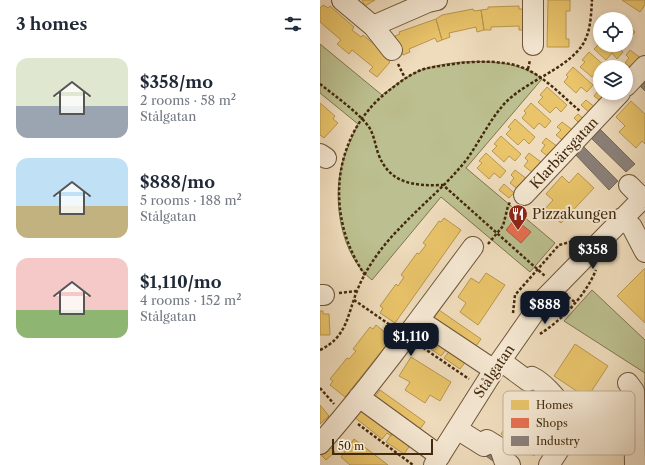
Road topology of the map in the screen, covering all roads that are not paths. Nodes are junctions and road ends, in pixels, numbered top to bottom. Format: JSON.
{"nodes":[{"id":1,"x":342,"y":0,"type":"edge"},
{"id":2,"x":437,"y":0,"type":"edge"},
{"id":3,"x":533,"y":0,"type":"edge"},
{"id":4,"x":373,"y":26,"type":"junction"},
{"id":5,"x":533,"y":45,"type":"dead end"},
{"id":6,"x":392,"y":50,"type":"dead end"},
{"id":7,"x":645,"y":66,"type":"edge"},
{"id":8,"x":633,"y":79,"type":"edge"},
{"id":9,"x":613,"y":100,"type":"edge"},
{"id":10,"x":639,"y":193,"type":"edge"},
{"id":11,"x":524,"y":195,"type":"road end"},
{"id":12,"x":622,"y":218,"type":"junction"},
{"id":13,"x":473,"y":247,"type":"road end"},
{"id":14,"x":645,"y":252,"type":"edge"},
{"id":15,"x":419,"y":320,"type":"junction"},
{"id":16,"x":497,"y":365,"type":"junction"},
{"id":17,"x":628,"y":383,"type":"dead end"},
{"id":18,"x":549,"y":391,"type":"edge"},
{"id":19,"x":634,"y":391,"type":"edge"},
{"id":20,"x":359,"y":397,"type":"junction"},
{"id":21,"x":635,"y":428,"type":"edge"},
{"id":22,"x":457,"y":429,"type":"junction"},
{"id":23,"x":320,"y":444,"type":"edge"},
{"id":24,"x":555,"y":455,"type":"edge"},
{"id":25,"x":437,"y":460,"type":"edge"},
{"id":26,"x":510,"y":465,"type":"edge"},
{"id":27,"x":549,"y":465,"type":"edge"},
{"id":28,"x":636,"y":465,"type":"edge"}],
"edges":[{"from":1,"to":4,"type":"street"},
{"from":2,"to":4,"type":"street"},
{"from":3,"to":5,"type":"street"},
{"from":4,"to":6,"type":"street"},
{"from":7,"to":8,"type":"street"},
{"from":9,"to":11,"type":"street","name":"Klarbärsgatan"},
{"from":10,"to":12,"type":"street","name":"Stålgatan"},
{"from":12,"to":14,"type":"street"},
{"from":12,"to":16,"type":"street","name":"Stålgatan"},
{"from":13,"to":15,"type":"street"},
{"from":15,"to":16,"type":"street"},
{"from":15,"to":20,"type":"street"},
{"from":16,"to":18,"type":"street"},
{"from":16,"to":22,"type":"street","name":"Stålgatan"},
{"from":17,"to":19,"type":"street"},
{"from":20,"to":23,"type":"street"},
{"from":20,"to":25,"type":"street"},
{"from":21,"to":28,"type":"street"},
{"from":22,"to":25,"type":"street","name":"Stålgatan"},
{"from":22,"to":26,"type":"street"},
{"from":24,"to":27,"type":"street"}]}
